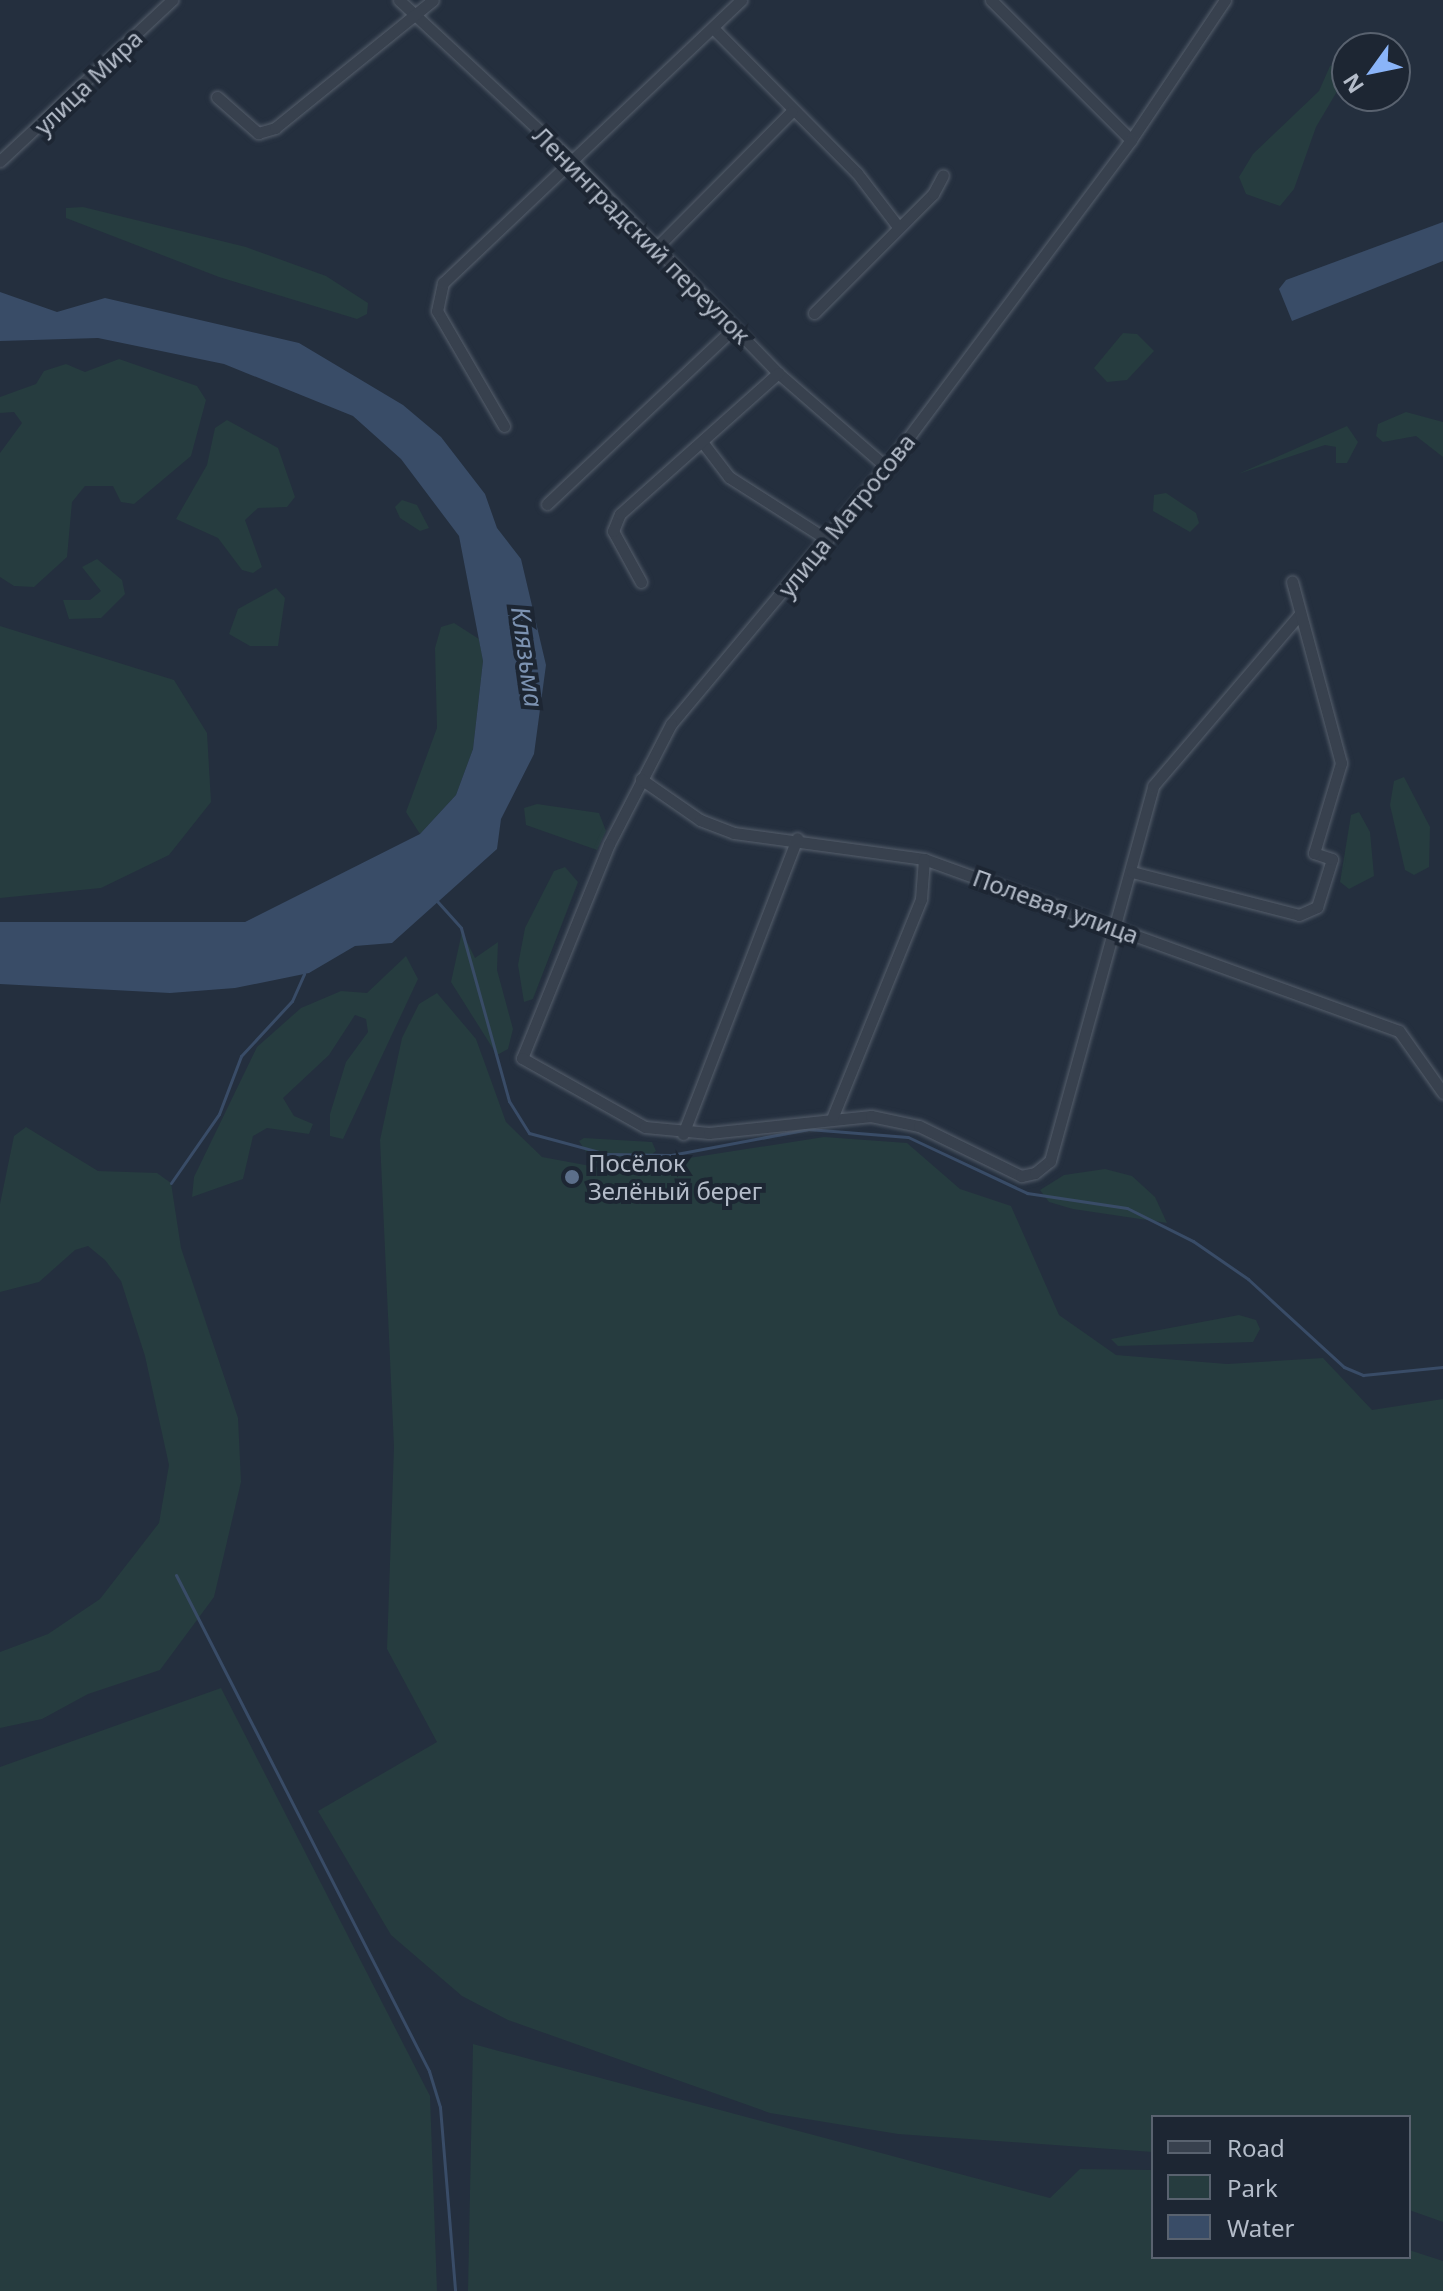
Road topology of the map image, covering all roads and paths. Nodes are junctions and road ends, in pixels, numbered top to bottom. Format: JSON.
{"nodes":[{"id":1,"x":172,"y":0,"type":"edge"},
{"id":2,"x":399,"y":0,"type":"edge"},
{"id":3,"x":433,"y":0,"type":"edge"},
{"id":4,"x":741,"y":0,"type":"edge"},
{"id":5,"x":991,"y":0,"type":"edge"},
{"id":6,"x":1220,"y":2,"type":"edge"},
{"id":7,"x":415,"y":16,"type":"junction"},
{"id":8,"x":713,"y":28,"type":"junction"},
{"id":9,"x":217,"y":97,"type":"dead end"},
{"id":10,"x":791,"y":112,"type":"junction"},
{"id":11,"x":1131,"y":140,"type":"junction"},
{"id":12,"x":569,"y":158,"type":"junction"},
{"id":13,"x":0,"y":161,"type":"edge"},
{"id":14,"x":943,"y":175,"type":"dead end"},
{"id":15,"x":896,"y":224,"type":"junction"},
{"id":16,"x":656,"y":248,"type":"junction"},
{"id":17,"x":814,"y":313,"type":"dead end"},
{"id":18,"x":734,"y":328,"type":"junction"},
{"id":19,"x":778,"y":373,"type":"junction"},
{"id":20,"x":504,"y":426,"type":"dead end"},
{"id":21,"x":703,"y":443,"type":"junction"},
{"id":22,"x":886,"y":467,"type":"junction"},
{"id":23,"x":547,"y":504,"type":"dead end"},
{"id":24,"x":828,"y":540,"type":"junction"},
{"id":25,"x":1292,"y":581,"type":"dead end"},
{"id":26,"x":641,"y":582,"type":"dead end"},
{"id":27,"x":1299,"y":615,"type":"junction"},
{"id":28,"x":641,"y":779,"type":"junction"},
{"id":29,"x":797,"y":838,"type":"junction"},
{"id":30,"x":924,"y":859,"type":"junction"},
{"id":31,"x":1132,"y":872,"type":"junction"},
{"id":32,"x":1119,"y":928,"type":"junction"},
{"id":33,"x":1443,"y":1093,"type":"edge"},
{"id":34,"x":833,"y":1116,"type":"junction"},
{"id":35,"x":683,"y":1134,"type":"junction"}],
"edges":[{"from":1,"to":13,"type":"street","name":"улица Мира"},
{"from":2,"to":7,"type":"street","name":"Ленинградский переулок"},
{"from":3,"to":7,"type":"street"},
{"from":4,"to":8,"type":"street"},
{"from":5,"to":11,"type":"street"},
{"from":6,"to":11,"type":"street","name":"улица Матросова"},
{"from":7,"to":9,"type":"street"},
{"from":7,"to":12,"type":"street","name":"Ленинградский переулок"},
{"from":8,"to":10,"type":"street"},
{"from":8,"to":12,"type":"street"},
{"from":10,"to":15,"type":"street"},
{"from":10,"to":16,"type":"street"},
{"from":11,"to":22,"type":"street","name":"улица Матросова"},
{"from":12,"to":16,"type":"street","name":"Ленинградский переулок"},
{"from":12,"to":20,"type":"street"},
{"from":14,"to":15,"type":"street"},
{"from":15,"to":17,"type":"street"},
{"from":16,"to":18,"type":"street","name":"Ленинградский переулок"},
{"from":18,"to":19,"type":"street","name":"Ленинградский переулок"},
{"from":18,"to":23,"type":"street"},
{"from":19,"to":21,"type":"street"},
{"from":19,"to":22,"type":"street","name":"Ленинградский переулок"},
{"from":21,"to":24,"type":"street"},
{"from":21,"to":26,"type":"street"},
{"from":22,"to":24,"type":"street","name":"улица Матросова"},
{"from":24,"to":28,"type":"street","name":"улица Матросова"},
{"from":25,"to":27,"type":"street"},
{"from":27,"to":31,"type":"street"},
{"from":27,"to":31,"type":"street"},
{"from":28,"to":29,"type":"street","name":"Полевая улица"},
{"from":28,"to":35,"type":"street","name":"улица Матросова"},
{"from":29,"to":30,"type":"street","name":"Полевая улица"},
{"from":29,"to":35,"type":"street"},
{"from":30,"to":32,"type":"street","name":"Полевая улица"},
{"from":30,"to":34,"type":"street"},
{"from":31,"to":32,"type":"street"},
{"from":32,"to":33,"type":"street","name":"Полевая улица"},
{"from":32,"to":34,"type":"street"},
{"from":34,"to":35,"type":"street"}]}
